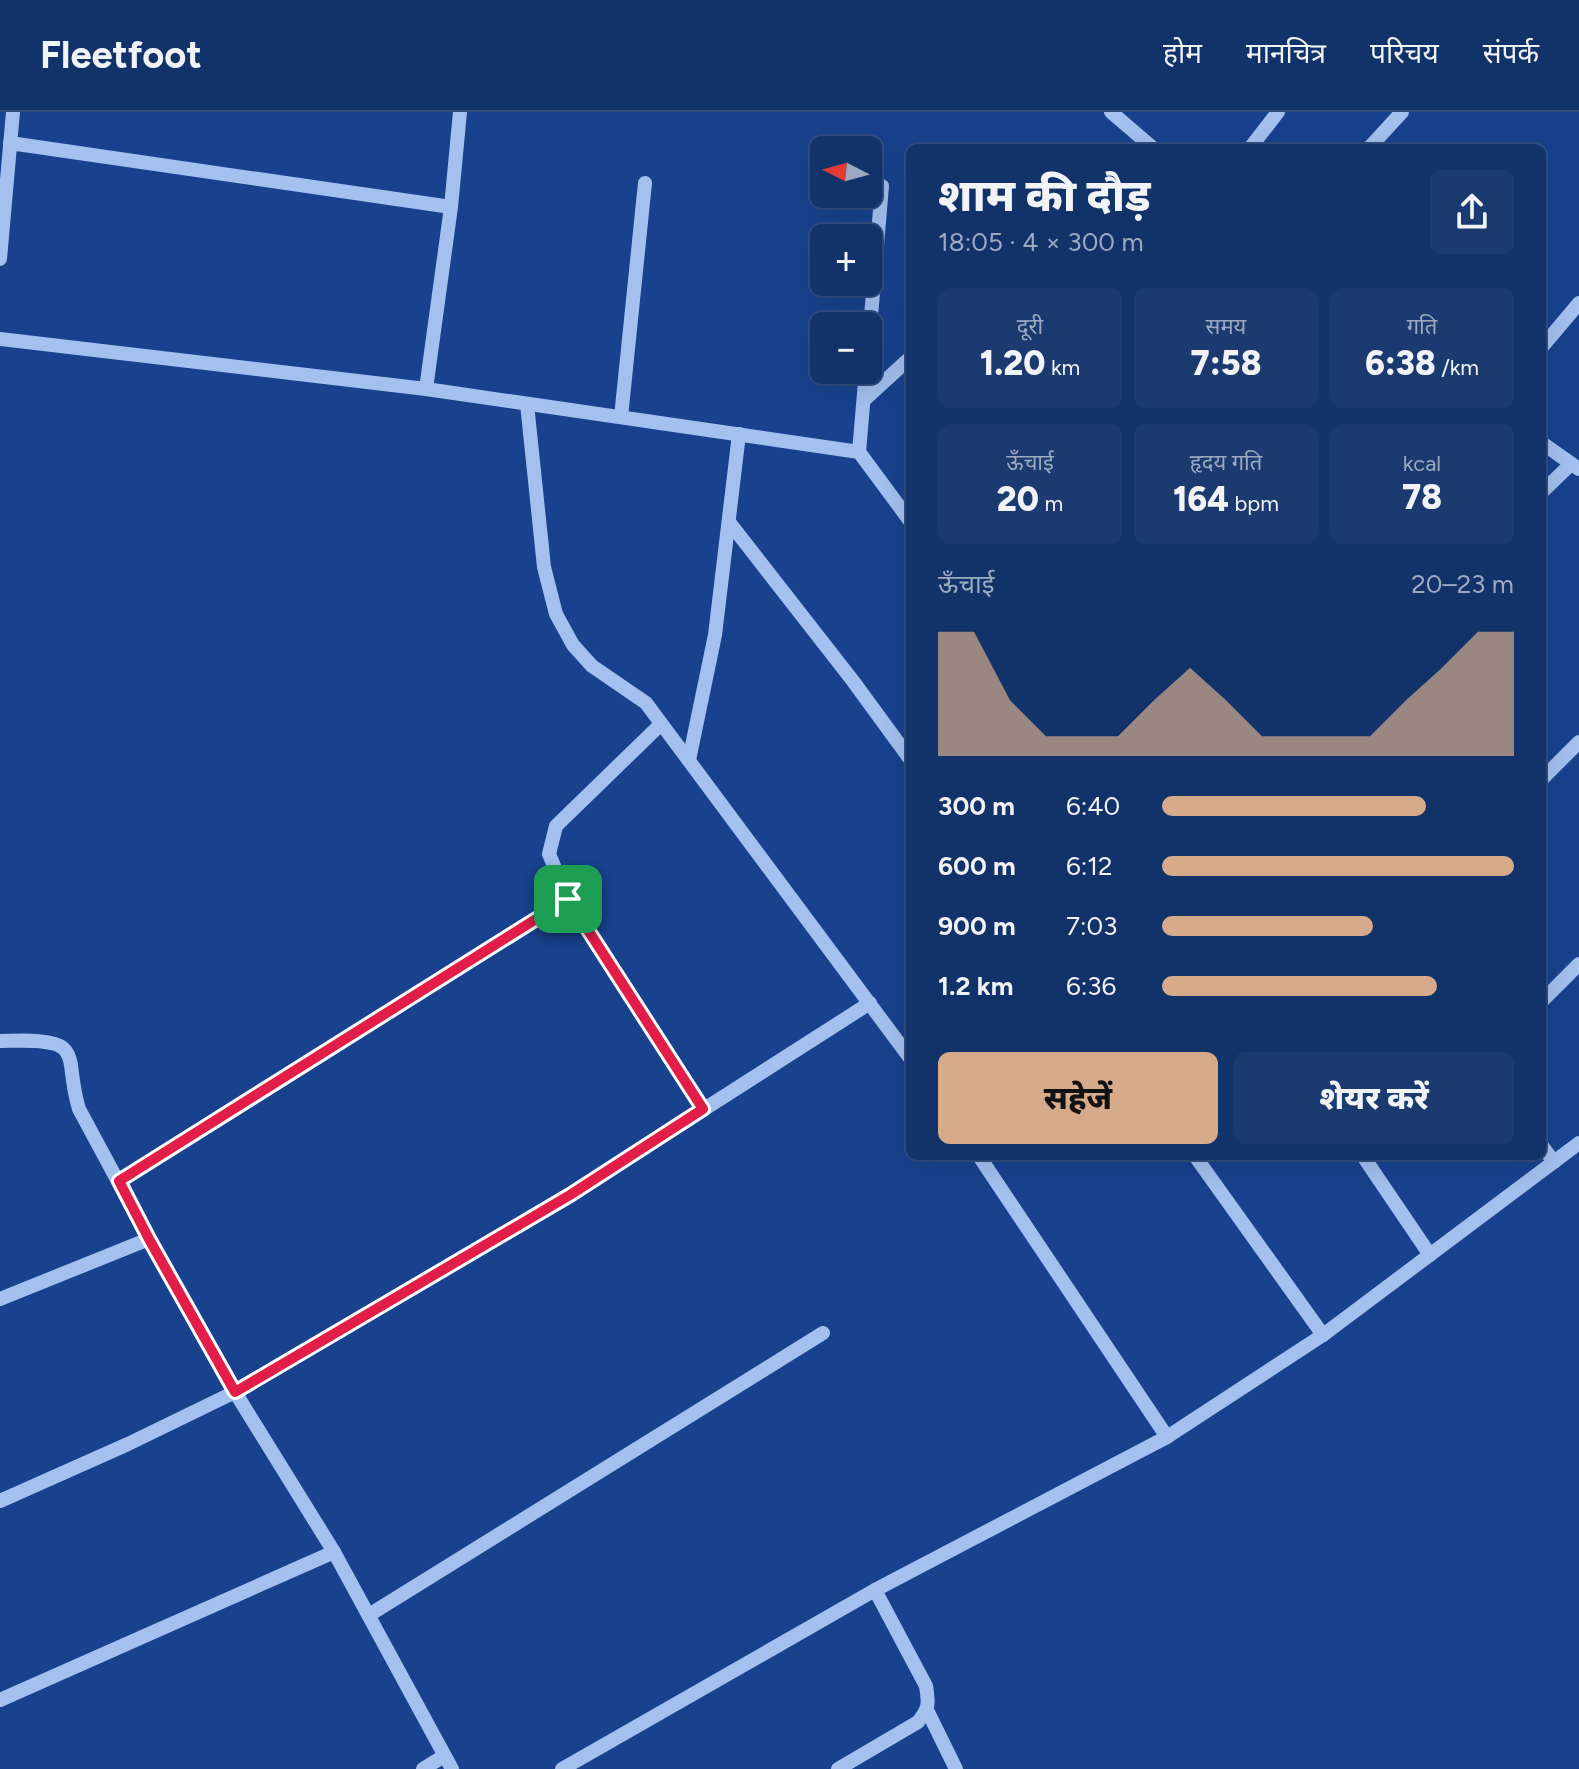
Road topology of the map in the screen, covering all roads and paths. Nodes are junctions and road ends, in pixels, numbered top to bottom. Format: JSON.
{"nodes":[{"id":1,"x":13,"y":112,"type":"edge"},
{"id":2,"x":460,"y":112,"type":"edge"},
{"id":3,"x":1111,"y":112,"type":"edge"},
{"id":4,"x":1278,"y":112,"type":"edge"},
{"id":5,"x":1402,"y":112,"type":"edge"},
{"id":6,"x":10,"y":143,"type":"junction"},
{"id":7,"x":1148,"y":144,"type":"edge"},
{"id":8,"x":1253,"y":144,"type":"edge"},
{"id":9,"x":1373,"y":144,"type":"edge"},
{"id":10,"x":645,"y":183,"type":"dead end"},
{"id":11,"x":3,"y":192,"type":"edge"},
{"id":12,"x":451,"y":207,"type":"junction"},
{"id":13,"x":880,"y":208,"type":"edge"},
{"id":14,"x":0,"y":259,"type":"edge"},
{"id":15,"x":1579,"y":303,"type":"edge"},
{"id":16,"x":871,"y":312,"type":"edge"},
{"id":17,"x":0,"y":339,"type":"edge"},
{"id":18,"x":1546,"y":342,"type":"edge"},
{"id":19,"x":906,"y":362,"type":"edge"},
{"id":20,"x":865,"y":384,"type":"edge"},
{"id":21,"x":426,"y":389,"type":"junction"},
{"id":22,"x":864,"y":400,"type":"junction"},
{"id":23,"x":527,"y":404,"type":"junction"},
{"id":24,"x":621,"y":417,"type":"junction"},
{"id":25,"x":739,"y":434,"type":"junction"},
{"id":26,"x":1546,"y":446,"type":"edge"},
{"id":27,"x":859,"y":452,"type":"junction"},
{"id":28,"x":1575,"y":466,"type":"edge"},
{"id":29,"x":1546,"y":489,"type":"edge"},
{"id":30,"x":906,"y":516,"type":"edge"},
{"id":31,"x":729,"y":522,"type":"junction"},
{"id":32,"x":661,"y":724,"type":"junction"},
{"id":33,"x":1579,"y":742,"type":"edge"},
{"id":34,"x":906,"y":753,"type":"edge"},
{"id":35,"x":689,"y":760,"type":"junction"},
{"id":36,"x":1546,"y":775,"type":"edge"},
{"id":37,"x":568,"y":899,"type":"junction"},
{"id":38,"x":1579,"y":964,"type":"edge"},
{"id":39,"x":1546,"y":997,"type":"edge"},
{"id":40,"x":870,"y":1003,"type":"junction"},
{"id":41,"x":0,"y":1041,"type":"edge"},
{"id":42,"x":906,"y":1052,"type":"edge"},
{"id":43,"x":703,"y":1109,"type":"junction"},
{"id":44,"x":1579,"y":1143,"type":"edge"},
{"id":45,"x":1546,"y":1151,"type":"edge"},
{"id":46,"x":982,"y":1160,"type":"edge"},
{"id":47,"x":1198,"y":1160,"type":"edge"},
{"id":48,"x":1366,"y":1160,"type":"edge"},
{"id":49,"x":1554,"y":1162,"type":"junction"},
{"id":50,"x":119,"y":1181,"type":"junction"},
{"id":51,"x":149,"y":1239,"type":"junction"},
{"id":52,"x":1430,"y":1255,"type":"junction"},
{"id":53,"x":0,"y":1299,"type":"edge"},
{"id":54,"x":823,"y":1333,"type":"dead end"},
{"id":55,"x":1323,"y":1335,"type":"junction"},
{"id":56,"x":235,"y":1392,"type":"junction"},
{"id":57,"x":1167,"y":1437,"type":"junction"},
{"id":58,"x":0,"y":1501,"type":"edge"},
{"id":59,"x":334,"y":1552,"type":"junction"},
{"id":60,"x":875,"y":1590,"type":"junction"},
{"id":61,"x":369,"y":1615,"type":"junction"},
{"id":62,"x":0,"y":1700,"type":"edge"},
{"id":63,"x":927,"y":1710,"type":"junction"},
{"id":64,"x":448,"y":1762,"type":"edge"},
{"id":65,"x":423,"y":1769,"type":"edge"},
{"id":66,"x":562,"y":1769,"type":"edge"},
{"id":67,"x":838,"y":1769,"type":"edge"},
{"id":68,"x":956,"y":1769,"type":"edge"}],
"edges":[{"from":1,"to":6,"type":"street"},
{"from":2,"to":12,"type":"street"},
{"from":3,"to":7,"type":"street"},
{"from":4,"to":8,"type":"street"},
{"from":5,"to":9,"type":"street"},
{"from":6,"to":11,"type":"street"},
{"from":6,"to":12,"type":"street"},
{"from":10,"to":24,"type":"street"},
{"from":11,"to":14,"type":"street"},
{"from":12,"to":21,"type":"street"},
{"from":13,"to":16,"type":"street"},
{"from":15,"to":18,"type":"street"},
{"from":17,"to":21,"type":"street"},
{"from":19,"to":22,"type":"street"},
{"from":20,"to":22,"type":"street"},
{"from":21,"to":23,"type":"street"},
{"from":22,"to":27,"type":"street"},
{"from":23,"to":24,"type":"street"},
{"from":23,"to":32,"type":"street"},
{"from":24,"to":25,"type":"street"},
{"from":25,"to":27,"type":"street"},
{"from":25,"to":31,"type":"street"},
{"from":26,"to":28,"type":"street"},
{"from":27,"to":30,"type":"street"},
{"from":28,"to":29,"type":"street"},
{"from":31,"to":34,"type":"street"},
{"from":31,"to":35,"type":"street"},
{"from":32,"to":35,"type":"street"},
{"from":32,"to":37,"type":"street"},
{"from":33,"to":36,"type":"street"},
{"from":35,"to":40,"type":"street"},
{"from":37,"to":43,"type":"street"},
{"from":37,"to":50,"type":"street"},
{"from":38,"to":39,"type":"street"},
{"from":40,"to":42,"type":"street"},
{"from":40,"to":43,"type":"street"},
{"from":41,"to":50,"type":"street"},
{"from":43,"to":56,"type":"street"},
{"from":44,"to":49,"type":"street"},
{"from":45,"to":49,"type":"street"},
{"from":46,"to":57,"type":"street"},
{"from":47,"to":55,"type":"street"},
{"from":48,"to":52,"type":"street"},
{"from":49,"to":52,"type":"street"},
{"from":50,"to":51,"type":"street"},
{"from":51,"to":53,"type":"street"},
{"from":51,"to":56,"type":"street"},
{"from":52,"to":55,"type":"street"},
{"from":54,"to":61,"type":"street"},
{"from":55,"to":57,"type":"street"},
{"from":56,"to":58,"type":"street"},
{"from":56,"to":59,"type":"street"},
{"from":57,"to":60,"type":"street"},
{"from":59,"to":61,"type":"street"},
{"from":59,"to":62,"type":"street"},
{"from":60,"to":63,"type":"street"},
{"from":60,"to":66,"type":"street"},
{"from":61,"to":64,"type":"street"},
{"from":63,"to":67,"type":"street"},
{"from":63,"to":68,"type":"street"},
{"from":64,"to":65,"type":"street"}]}
